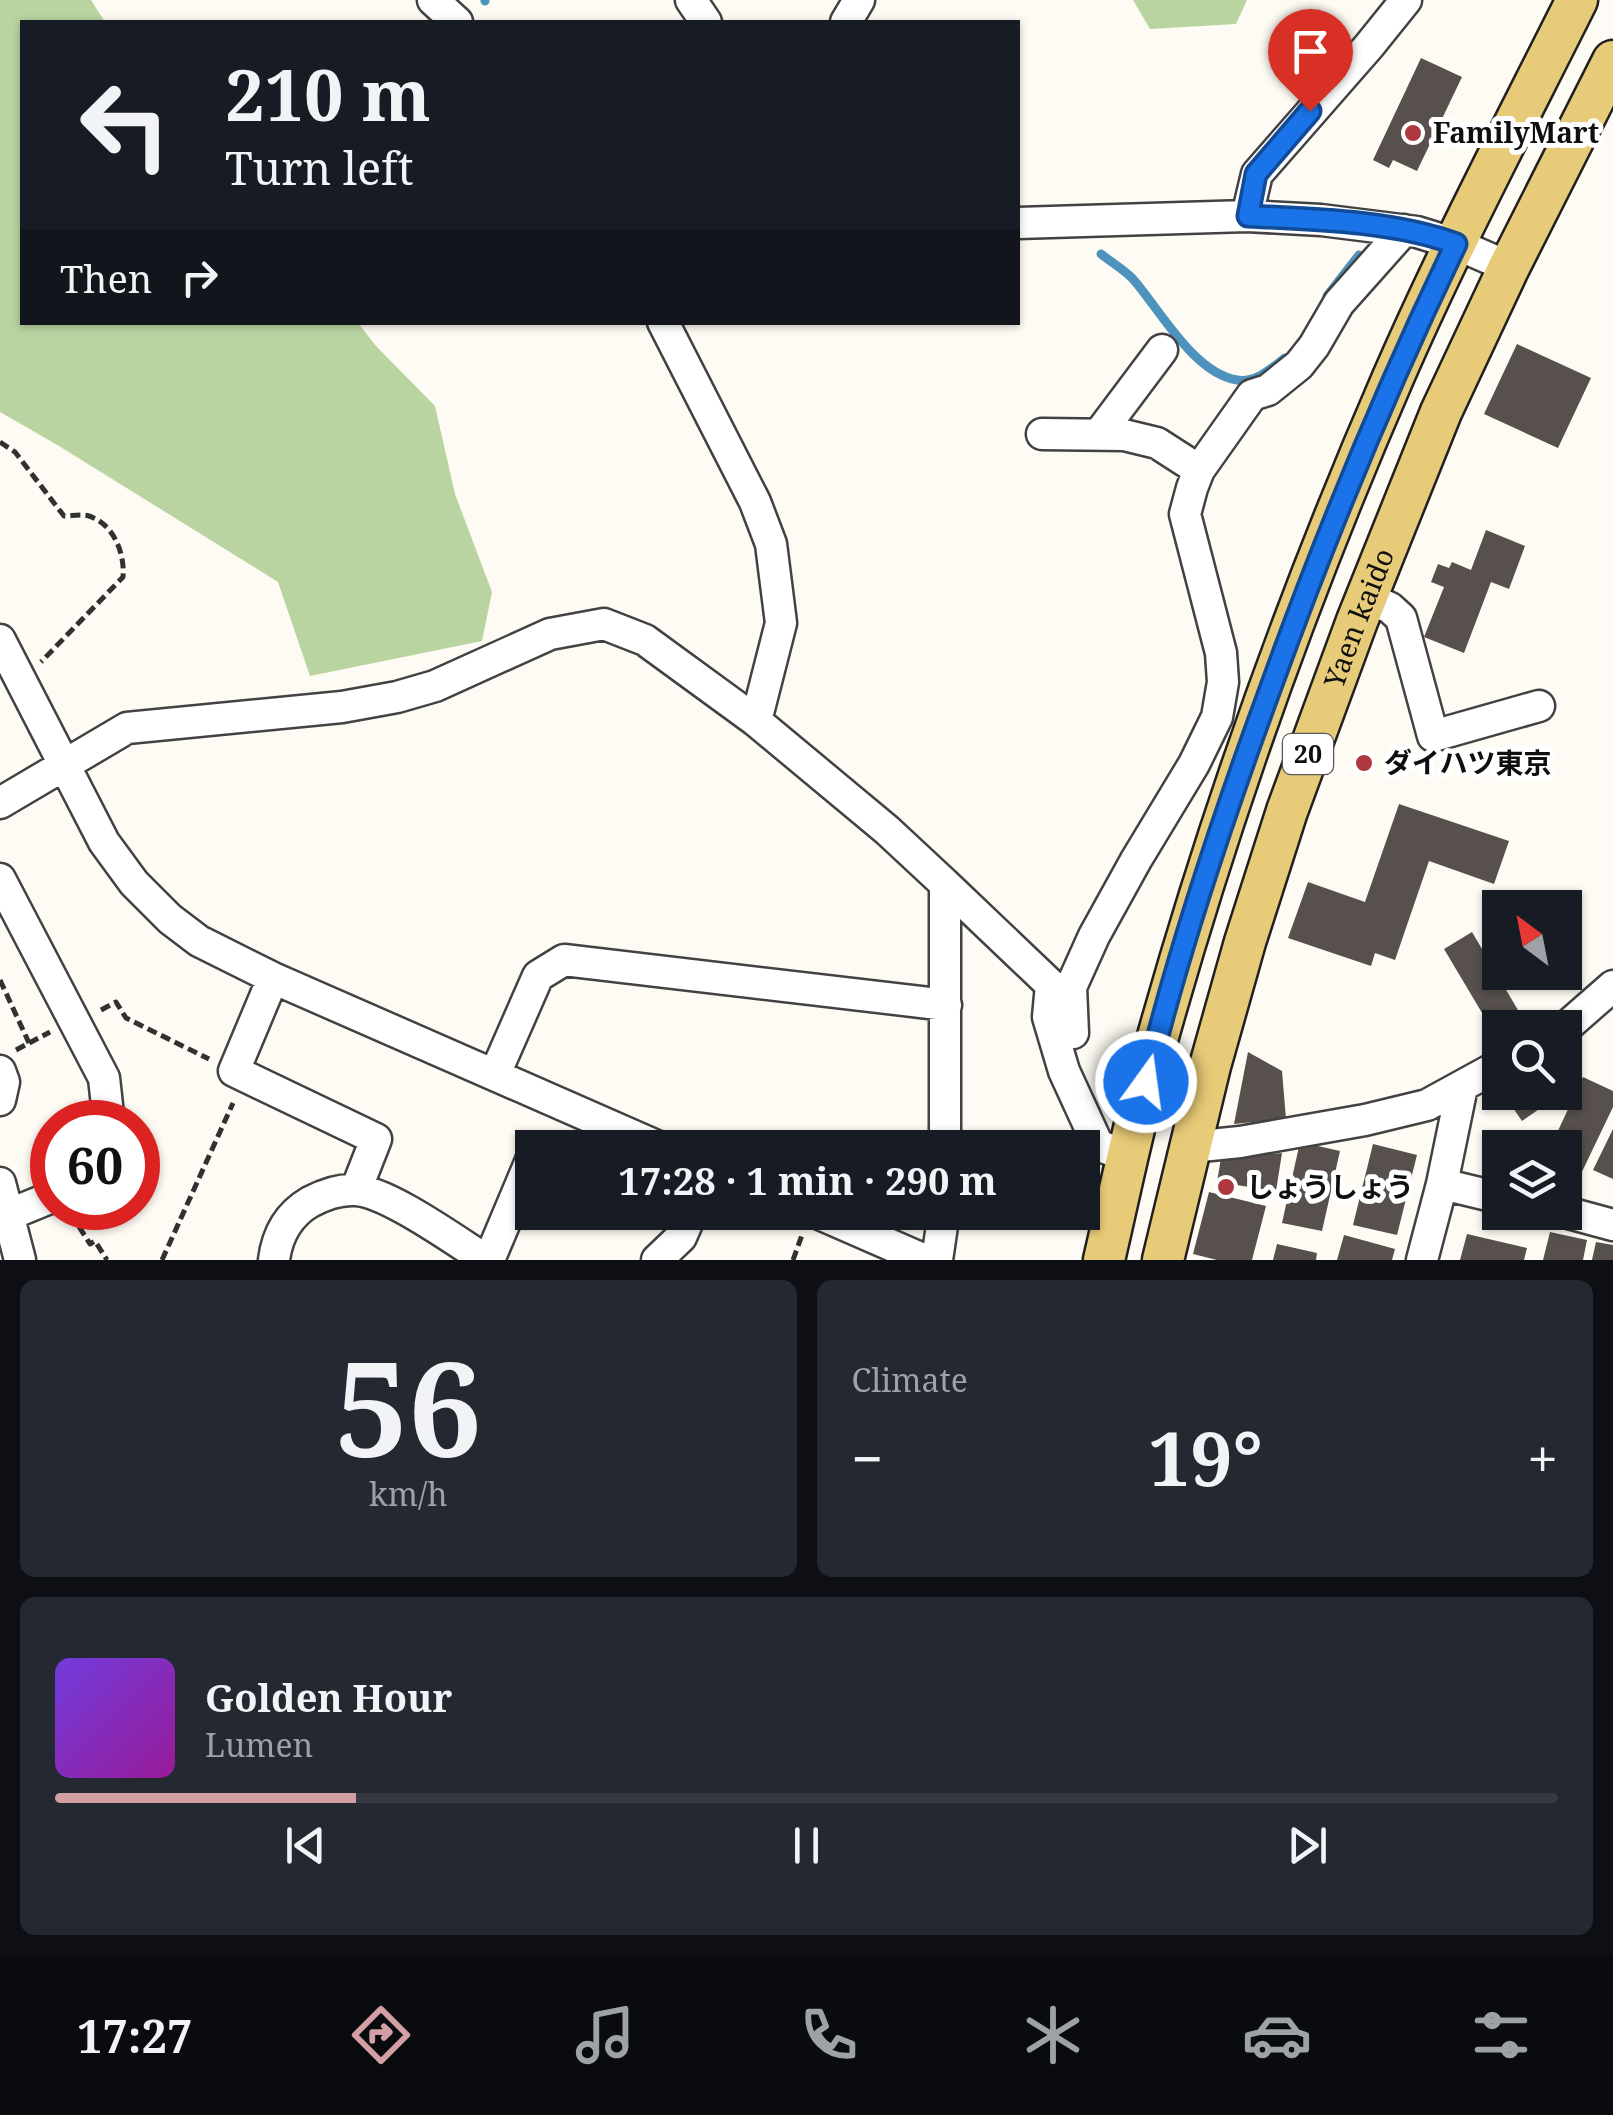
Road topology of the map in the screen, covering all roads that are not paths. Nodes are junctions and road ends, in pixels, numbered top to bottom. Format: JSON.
{"nodes":[{"id":1,"x":433,"y":0,"type":"edge"},
{"id":2,"x":1406,"y":0,"type":"edge"},
{"id":3,"x":1577,"y":0,"type":"edge"},
{"id":4,"x":455,"y":20,"type":"edge"},
{"id":5,"x":1613,"y":61,"type":"edge"},
{"id":6,"x":1603,"y":102,"type":"edge"},
{"id":7,"x":1248,"y":216,"type":"junction"},
{"id":8,"x":1020,"y":223,"type":"edge"},
{"id":9,"x":1404,"y":230,"type":"junction"},
{"id":10,"x":1456,"y":244,"type":"junction"},
{"id":11,"x":1509,"y":267,"type":"junction"},
{"id":12,"x":665,"y":325,"type":"edge"},
{"id":13,"x":1162,"y":350,"type":"dead end"},
{"id":14,"x":1042,"y":434,"type":"dead end"},
{"id":15,"x":1100,"y":434,"type":"junction"},
{"id":16,"x":1199,"y":470,"type":"junction"},
{"id":17,"x":1367,"y":597,"type":"junction"},
{"id":18,"x":0,"y":640,"type":"edge"},
{"id":19,"x":1539,"y":706,"type":"dead end"},
{"id":20,"x":756,"y":720,"type":"junction"},
{"id":21,"x":1194,"y":764,"type":"junction"},
{"id":22,"x":64,"y":765,"type":"junction"},
{"id":23,"x":1236,"y":780,"type":"junction"},
{"id":24,"x":0,"y":803,"type":"edge"},
{"id":25,"x":0,"y":879,"type":"edge"},
{"id":26,"x":945,"y":884,"type":"junction"},
{"id":27,"x":273,"y":978,"type":"junction"},
{"id":28,"x":1613,"y":986,"type":"edge"},
{"id":29,"x":946,"y":1005,"type":"junction"},
{"id":30,"x":1582,"y":1013,"type":"edge"},
{"id":31,"x":1073,"y":1032,"type":"dead end"},
{"id":32,"x":7,"y":1061,"type":"edge"},
{"id":33,"x":495,"y":1074,"type":"junction"},
{"id":34,"x":1482,"y":1075,"type":"edge"},
{"id":35,"x":1462,"y":1087,"type":"junction"},
{"id":36,"x":0,"y":1100,"type":"edge"},
{"id":37,"x":106,"y":1100,"type":"edge"},
{"id":38,"x":621,"y":1130,"type":"edge"},
{"id":39,"x":945,"y":1130,"type":"edge"},
{"id":40,"x":1191,"y":1147,"type":"junction"},
{"id":41,"x":1128,"y":1157,"type":"junction"},
{"id":42,"x":0,"y":1183,"type":"edge"},
{"id":43,"x":1442,"y":1184,"type":"junction"},
{"id":44,"x":356,"y":1190,"type":"junction"},
{"id":45,"x":1482,"y":1194,"type":"edge"},
{"id":46,"x":515,"y":1197,"type":"edge"},
{"id":47,"x":30,"y":1206,"type":"edge"},
{"id":48,"x":8,"y":1214,"type":"junction"},
{"id":49,"x":1582,"y":1217,"type":"edge"},
{"id":50,"x":1613,"y":1226,"type":"edge"},
{"id":51,"x":684,"y":1230,"type":"edge"},
{"id":52,"x":857,"y":1230,"type":"edge"},
{"id":53,"x":942,"y":1230,"type":"edge"},
{"id":54,"x":20,"y":1260,"type":"edge"},
{"id":55,"x":274,"y":1260,"type":"edge"},
{"id":56,"x":488,"y":1260,"type":"edge"},
{"id":57,"x":657,"y":1260,"type":"edge"},
{"id":58,"x":925,"y":1260,"type":"edge"},
{"id":59,"x":938,"y":1260,"type":"edge"},
{"id":60,"x":1104,"y":1260,"type":"edge"},
{"id":61,"x":1164,"y":1260,"type":"edge"},
{"id":62,"x":1422,"y":1260,"type":"edge"}],
"edges":[{"from":1,"to":4,"type":"street"},
{"from":2,"to":7,"type":"street"},
{"from":3,"to":10,"type":"main road","number":"20"},
{"from":5,"to":6,"type":"main road","name":"Yaen kaido","number":"20"},
{"from":6,"to":11,"type":"main road","name":"Yaen kaido","number":"20"},
{"from":7,"to":8,"type":"street"},
{"from":7,"to":9,"type":"street"},
{"from":9,"to":10,"type":"street"},
{"from":9,"to":16,"type":"street"},
{"from":10,"to":11,"type":"street"},
{"from":10,"to":23,"type":"main road","number":"20"},
{"from":11,"to":17,"type":"main road","name":"Yaen kaido","number":"20"},
{"from":12,"to":20,"type":"street"},
{"from":13,"to":15,"type":"street"},
{"from":14,"to":15,"type":"street"},
{"from":15,"to":16,"type":"street"},
{"from":16,"to":21,"type":"street"},
{"from":17,"to":19,"type":"street"},
{"from":17,"to":40,"type":"main road","name":"Yaen kaido","number":"20"},
{"from":18,"to":22,"type":"street"},
{"from":20,"to":22,"type":"street"},
{"from":20,"to":26,"type":"street"},
{"from":21,"to":23,"type":"street"},
{"from":21,"to":31,"type":"street"},
{"from":22,"to":24,"type":"street"},
{"from":22,"to":27,"type":"street"},
{"from":23,"to":41,"type":"main road","number":"20"},
{"from":25,"to":37,"type":"street"},
{"from":26,"to":29,"type":"street"},
{"from":26,"to":41,"type":"street"},
{"from":27,"to":33,"type":"street"},
{"from":27,"to":44,"type":"street"},
{"from":28,"to":30,"type":"street"},
{"from":29,"to":33,"type":"street"},
{"from":29,"to":39,"type":"street"},
{"from":32,"to":36,"type":"street"},
{"from":33,"to":38,"type":"street"},
{"from":34,"to":35,"type":"street"},
{"from":35,"to":40,"type":"street"},
{"from":35,"to":43,"type":"street"},
{"from":40,"to":61,"type":"main road","name":"Yaen kaido","number":"20"},
{"from":41,"to":60,"type":"main road","number":"20"},
{"from":42,"to":48,"type":"street"},
{"from":43,"to":45,"type":"street"},
{"from":43,"to":62,"type":"street"},
{"from":44,"to":55,"type":"street"},
{"from":44,"to":56,"type":"street"},
{"from":46,"to":56,"type":"street"},
{"from":47,"to":48,"type":"street"},
{"from":48,"to":54,"type":"street"},
{"from":49,"to":50,"type":"street"},
{"from":51,"to":57,"type":"street"},
{"from":52,"to":58,"type":"street"},
{"from":53,"to":59,"type":"street"}]}
